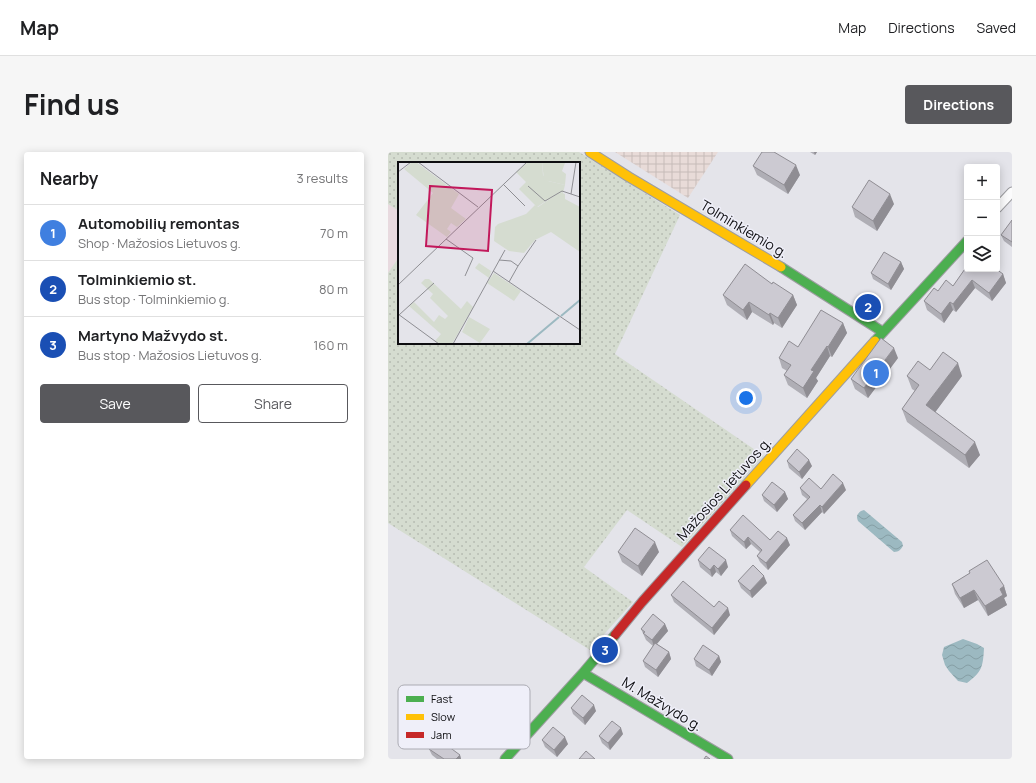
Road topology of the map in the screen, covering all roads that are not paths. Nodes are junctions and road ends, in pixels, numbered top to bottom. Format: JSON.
{"nodes":[{"id":1,"x":590,"y":152,"type":"edge"},
{"id":2,"x":1012,"y":192,"type":"edge"},
{"id":3,"x":1000,"y":205,"type":"edge"},
{"id":4,"x":964,"y":244,"type":"edge"},
{"id":5,"x":883,"y":332,"type":"junction"},
{"id":6,"x":583,"y":673,"type":"junction"},
{"id":7,"x":530,"y":731,"type":"edge"},
{"id":8,"x":514,"y":749,"type":"edge"},
{"id":9,"x":505,"y":759,"type":"edge"},
{"id":10,"x":728,"y":759,"type":"edge"}],
"edges":[{"from":1,"to":5,"type":"street","name":"Tolminkiemio g."},
{"from":2,"to":3,"type":"street"},
{"from":4,"to":5,"type":"street","name":"Mažosios Lietuvos g."},
{"from":5,"to":6,"type":"street","name":"Mažosios Lietuvos g."},
{"from":6,"to":7,"type":"street","name":"Mažosios Lietuvos g."},
{"from":6,"to":10,"type":"street","name":"M. Mažvydo g."},
{"from":8,"to":9,"type":"street","name":"Mažosios Lietuvos g."}]}
